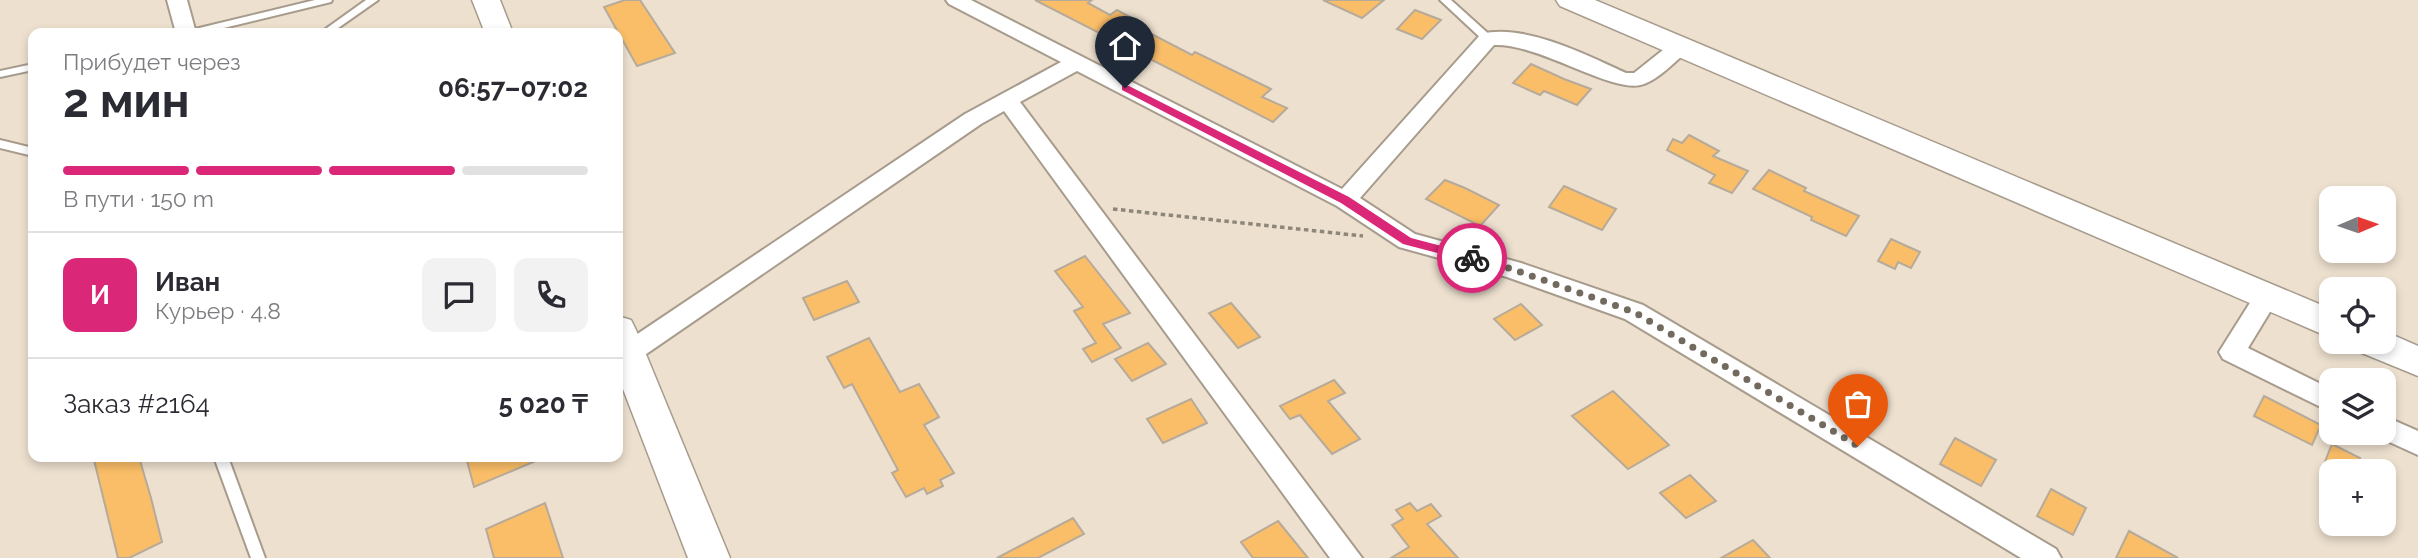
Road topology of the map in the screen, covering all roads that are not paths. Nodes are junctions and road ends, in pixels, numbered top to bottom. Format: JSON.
{"nodes":[{"id":1,"x":177,"y":0,"type":"edge"},
{"id":2,"x":327,"y":0,"type":"edge"},
{"id":3,"x":373,"y":0,"type":"edge"},
{"id":4,"x":485,"y":0,"type":"edge"},
{"id":5,"x":956,"y":0,"type":"edge"},
{"id":6,"x":1446,"y":0,"type":"edge"},
{"id":7,"x":1570,"y":0,"type":"edge"},
{"id":8,"x":186,"y":28,"type":"edge"},
{"id":9,"x":209,"y":28,"type":"edge"},
{"id":10,"x":332,"y":28,"type":"edge"},
{"id":11,"x":497,"y":28,"type":"edge"},
{"id":12,"x":1488,"y":39,"type":"junction"},
{"id":13,"x":1680,"y":47,"type":"junction"},
{"id":14,"x":1076,"y":63,"type":"junction"},
{"id":15,"x":28,"y":68,"type":"edge"},
{"id":16,"x":1,"y":75,"type":"edge"},
{"id":17,"x":1007,"y":100,"type":"junction"},
{"id":18,"x":0,"y":144,"type":"edge"},
{"id":19,"x":28,"y":151,"type":"edge"},
{"id":20,"x":1345,"y":200,"type":"junction"},
{"id":21,"x":2267,"y":297,"type":"junction"},
{"id":22,"x":2319,"y":319,"type":"edge"},
{"id":23,"x":623,"y":342,"type":"edge"},
{"id":24,"x":2396,"y":352,"type":"edge"},
{"id":25,"x":2418,"y":362,"type":"edge"},
{"id":26,"x":2319,"y":395,"type":"edge"},
{"id":27,"x":2396,"y":433,"type":"edge"},
{"id":28,"x":2418,"y":444,"type":"edge"},
{"id":29,"x":222,"y":462,"type":"edge"},
{"id":30,"x":258,"y":558,"type":"edge"},
{"id":31,"x":709,"y":558,"type":"edge"},
{"id":32,"x":1347,"y":558,"type":"edge"},
{"id":33,"x":2046,"y":558,"type":"edge"}],
"edges":[{"from":1,"to":8,"type":"street"},
{"from":2,"to":9,"type":"lane"},
{"from":3,"to":10,"type":"lane"},
{"from":4,"to":11,"type":"main road"},
{"from":5,"to":14,"type":"street"},
{"from":6,"to":12,"type":"lane"},
{"from":7,"to":13,"type":"main road"},
{"from":12,"to":13,"type":"street"},
{"from":12,"to":20,"type":"street"},
{"from":13,"to":21,"type":"main road"},
{"from":14,"to":17,"type":"street"},
{"from":14,"to":20,"type":"street"},
{"from":15,"to":16,"type":"lane"},
{"from":17,"to":23,"type":"street"},
{"from":17,"to":32,"type":"street"},
{"from":18,"to":19,"type":"lane"},
{"from":20,"to":33,"type":"street"},
{"from":21,"to":22,"type":"main road"},
{"from":21,"to":26,"type":"street"},
{"from":23,"to":31,"type":"main road"},
{"from":24,"to":25,"type":"main road"},
{"from":27,"to":28,"type":"street"},
{"from":29,"to":30,"type":"lane"}]}
